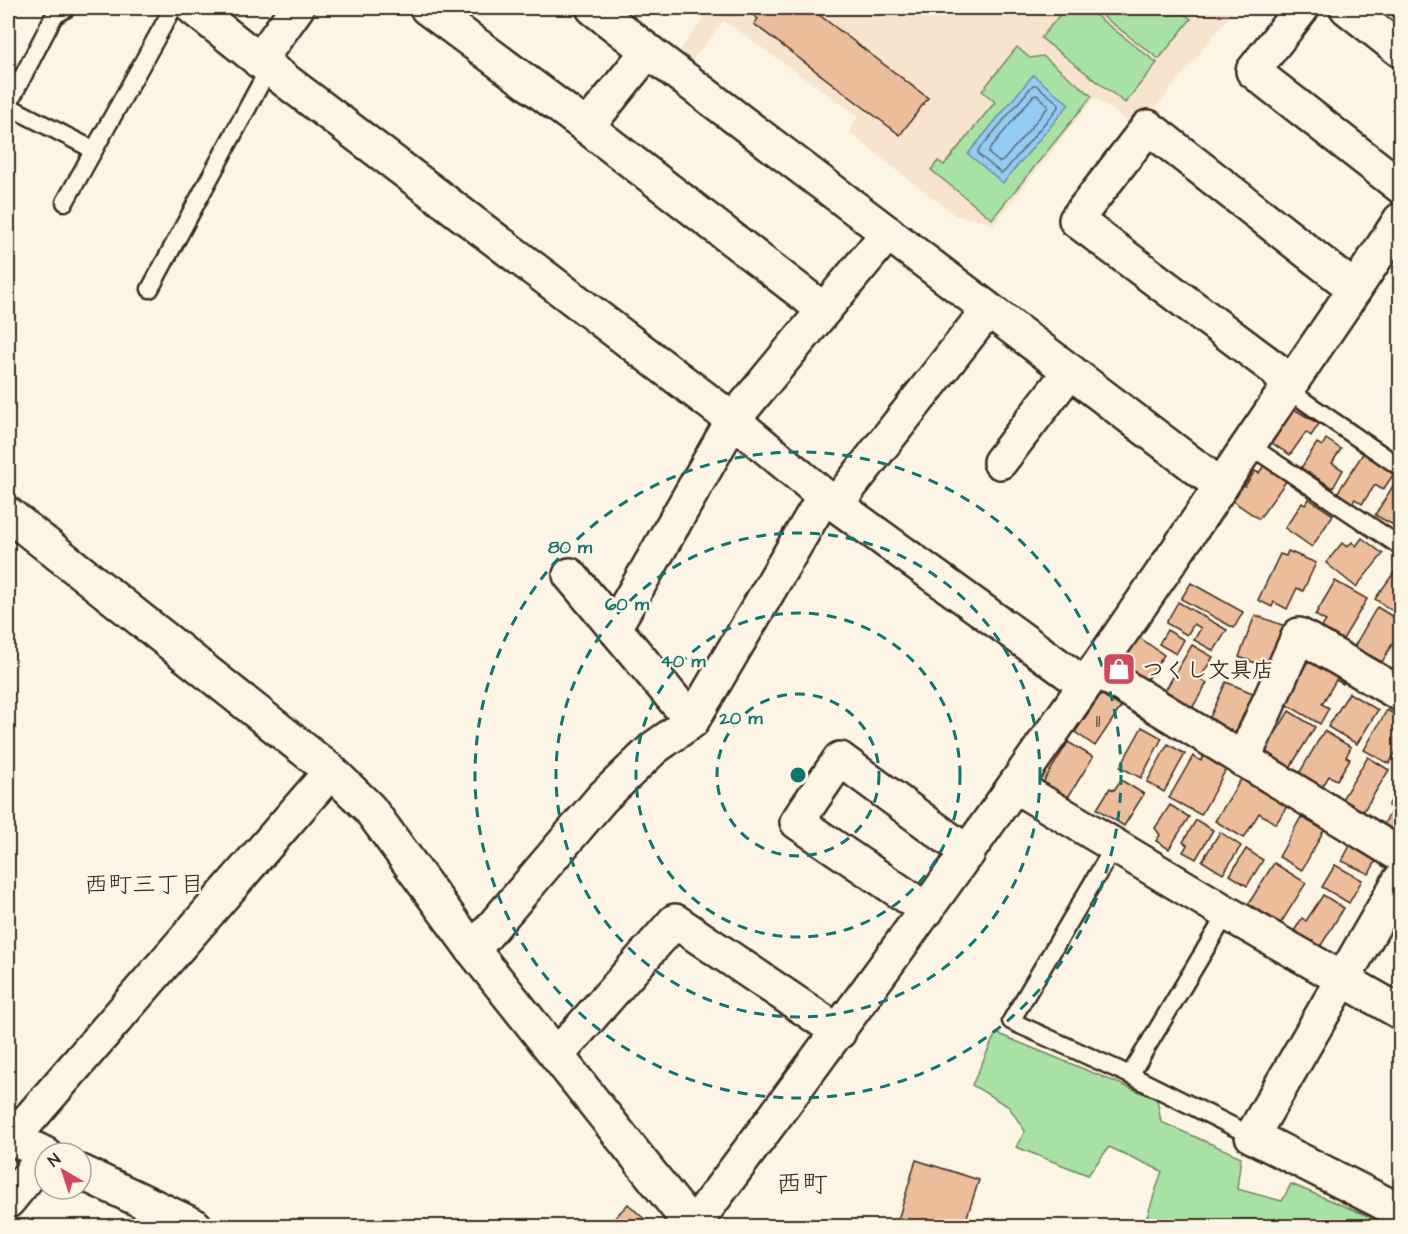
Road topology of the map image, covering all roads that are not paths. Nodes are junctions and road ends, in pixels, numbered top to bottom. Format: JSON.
{"nodes":[{"id":1,"x":67,"y":8,"type":"edge"},
{"id":2,"x":173,"y":8,"type":"edge"},
{"id":3,"x":193,"y":8,"type":"edge"},
{"id":4,"x":297,"y":8,"type":"edge"},
{"id":5,"x":427,"y":8,"type":"edge"},
{"id":6,"x":593,"y":8,"type":"edge"},
{"id":7,"x":1302,"y":8,"type":"edge"},
{"id":8,"x":1347,"y":8,"type":"edge"},
{"id":9,"x":1401,"y":50,"type":"edge"},
{"id":10,"x":648,"y":51,"type":"junction"},
{"id":11,"x":264,"y":64,"type":"junction"},
{"id":12,"x":8,"y":105,"type":"edge"},
{"id":13,"x":587,"y":127,"type":"junction"},
{"id":14,"x":94,"y":150,"type":"junction"},
{"id":15,"x":1401,"y":186,"type":"edge"},
{"id":16,"x":65,"y":202,"type":"dead end"},
{"id":17,"x":888,"y":233,"type":"junction"},
{"id":18,"x":1396,"y":239,"type":"edge"},
{"id":19,"x":150,"y":289,"type":"dead end"},
{"id":20,"x":1355,"y":289,"type":"junction"},
{"id":21,"x":824,"y":310,"type":"junction"},
{"id":22,"x":988,"y":310,"type":"junction"},
{"id":23,"x":1070,"y":371,"type":"junction"},
{"id":24,"x":1288,"y":386,"type":"junction"},
{"id":25,"x":733,"y":420,"type":"junction"},
{"id":26,"x":1249,"y":445,"type":"junction"},
{"id":27,"x":1000,"y":462,"type":"dead end"},
{"id":28,"x":1401,"y":467,"type":"edge"},
{"id":29,"x":1221,"y":486,"type":"junction"},
{"id":30,"x":830,"y":500,"type":"junction"},
{"id":31,"x":8,"y":514,"type":"edge"},
{"id":32,"x":1401,"y":546,"type":"edge"},
{"id":33,"x":570,"y":575,"type":"dead end"},
{"id":34,"x":614,"y":628,"type":"junction"},
{"id":35,"x":1091,"y":678,"type":"junction"},
{"id":36,"x":1401,"y":694,"type":"edge"},
{"id":37,"x":692,"y":721,"type":"junction"},
{"id":38,"x":1243,"y":760,"type":"junction"},
{"id":39,"x":332,"y":771,"type":"junction"},
{"id":40,"x":1015,"y":786,"type":"junction"},
{"id":41,"x":1115,"y":845,"type":"junction"},
{"id":42,"x":968,"y":854,"type":"junction"},
{"id":43,"x":1401,"y":855,"type":"edge"},
{"id":44,"x":1401,"y":880,"type":"edge"},
{"id":45,"x":927,"y":910,"type":"junction"},
{"id":46,"x":1227,"y":913,"type":"junction"},
{"id":47,"x":473,"y":950,"type":"junction"},
{"id":48,"x":1342,"y":979,"type":"junction"},
{"id":49,"x":1401,"y":1012,"type":"edge"},
{"id":50,"x":839,"y":1032,"type":"junction"},
{"id":51,"x":557,"y":1055,"type":"junction"},
{"id":52,"x":1130,"y":1075,"type":"junction"},
{"id":53,"x":1252,"y":1136,"type":"junction"},
{"id":54,"x":10,"y":1138,"type":"edge"},
{"id":55,"x":33,"y":1149,"type":"edge"},
{"id":56,"x":33,"y":1170,"type":"edge"},
{"id":57,"x":93,"y":1178,"type":"edge"},
{"id":58,"x":8,"y":1201,"type":"edge"},
{"id":59,"x":1401,"y":1211,"type":"edge"},
{"id":60,"x":176,"y":1223,"type":"edge"},
{"id":61,"x":693,"y":1227,"type":"edge"}],
"edges":[{"from":1,"to":12,"type":"lane"},
{"from":2,"to":14,"type":"lane"},
{"from":3,"to":11,"type":"street"},
{"from":4,"to":11,"type":"street"},
{"from":5,"to":13,"type":"street"},
{"from":6,"to":10,"type":"street"},
{"from":7,"to":15,"type":"street"},
{"from":8,"to":9,"type":"street"},
{"from":10,"to":13,"type":"street"},
{"from":10,"to":17,"type":"street"},
{"from":11,"to":19,"type":"lane"},
{"from":11,"to":25,"type":"street"},
{"from":12,"to":14,"type":"lane"},
{"from":13,"to":21,"type":"street"},
{"from":14,"to":16,"type":"lane"},
{"from":17,"to":21,"type":"street"},
{"from":17,"to":22,"type":"street"},
{"from":18,"to":20,"type":"street"},
{"from":20,"to":24,"type":"street"},
{"from":20,"to":24,"type":"street"},
{"from":21,"to":25,"type":"street"},
{"from":22,"to":23,"type":"street"},
{"from":22,"to":30,"type":"street"},
{"from":23,"to":27,"type":"street"},
{"from":23,"to":29,"type":"street"},
{"from":24,"to":26,"type":"street"},
{"from":24,"to":28,"type":"lane"},
{"from":25,"to":30,"type":"street"},
{"from":25,"to":34,"type":"street"},
{"from":26,"to":29,"type":"street"},
{"from":26,"to":32,"type":"lane"},
{"from":29,"to":35,"type":"street"},
{"from":30,"to":35,"type":"street"},
{"from":30,"to":37,"type":"street"},
{"from":31,"to":39,"type":"street"},
{"from":33,"to":34,"type":"street"},
{"from":34,"to":37,"type":"street"},
{"from":35,"to":38,"type":"street"},
{"from":35,"to":40,"type":"street"},
{"from":36,"to":38,"type":"street"},
{"from":37,"to":47,"type":"street"},
{"from":38,"to":43,"type":"street"},
{"from":39,"to":47,"type":"street"},
{"from":39,"to":54,"type":"street"},
{"from":40,"to":41,"type":"street"},
{"from":40,"to":42,"type":"street"},
{"from":41,"to":46,"type":"street"},
{"from":41,"to":52,"type":"lane"},
{"from":42,"to":45,"type":"street"},
{"from":42,"to":45,"type":"street"},
{"from":44,"to":48,"type":"street"},
{"from":45,"to":50,"type":"street"},
{"from":46,"to":48,"type":"street"},
{"from":46,"to":52,"type":"lane"},
{"from":47,"to":51,"type":"street"},
{"from":48,"to":49,"type":"street"},
{"from":48,"to":53,"type":"street"},
{"from":50,"to":51,"type":"street"},
{"from":50,"to":61,"type":"street"},
{"from":51,"to":61,"type":"street"},
{"from":52,"to":53,"type":"lane"},
{"from":53,"to":59,"type":"street"},
{"from":54,"to":55,"type":"street"},
{"from":56,"to":58,"type":"street"},
{"from":57,"to":60,"type":"street"}]}
